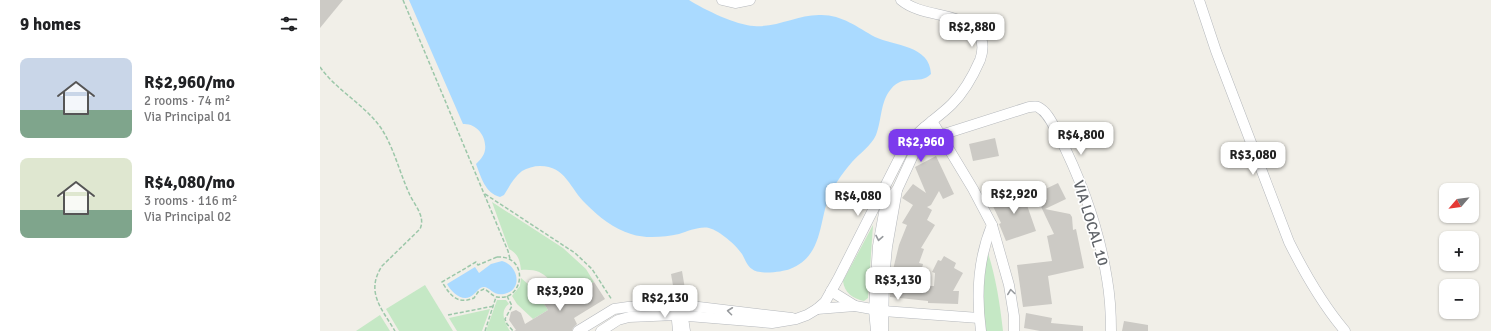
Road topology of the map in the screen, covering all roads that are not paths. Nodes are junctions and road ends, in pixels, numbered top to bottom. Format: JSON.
{"nodes":[{"id":1,"x":722,"y":0,"type":"edge"},
{"id":2,"x":750,"y":0,"type":"edge"},
{"id":3,"x":901,"y":0,"type":"edge"},
{"id":4,"x":1199,"y":0,"type":"edge"},
{"id":5,"x":928,"y":124,"type":"junction"},
{"id":6,"x":941,"y":135,"type":"junction"},
{"id":7,"x":992,"y":224,"type":"junction"},
{"id":8,"x":831,"y":291,"type":"junction"},
{"id":9,"x":855,"y":306,"type":"junction"},
{"id":10,"x":817,"y":309,"type":"junction"},
{"id":11,"x":679,"y":311,"type":"junction"},
{"id":12,"x":879,"y":311,"type":"junction"},
{"id":13,"x":979,"y":318,"type":"junction"},
{"id":14,"x":780,"y":323,"type":"edge"},
{"id":15,"x":578,"y":331,"type":"edge"},
{"id":16,"x":600,"y":331,"type":"edge"},
{"id":17,"x":678,"y":331,"type":"edge"},
{"id":18,"x":685,"y":331,"type":"edge"},
{"id":19,"x":876,"y":331,"type":"edge"},
{"id":20,"x":883,"y":331,"type":"edge"},
{"id":21,"x":981,"y":331,"type":"edge"},
{"id":22,"x":1014,"y":331,"type":"edge"},
{"id":23,"x":1111,"y":331,"type":"edge"},
{"id":24,"x":1345,"y":331,"type":"edge"}],
"edges":[{"from":1,"to":2,"type":"street"},
{"from":3,"to":5,"type":"street"},
{"from":4,"to":24,"type":"street"},
{"from":5,"to":6,"type":"street"},
{"from":5,"to":8,"type":"street"},
{"from":5,"to":12,"type":"street"},
{"from":6,"to":7,"type":"street"},
{"from":6,"to":23,"type":"street","name":"VIA LOCAL 10"},
{"from":7,"to":13,"type":"street"},
{"from":22,"to":7,"type":"street","one_way":true},
{"from":8,"to":9,"type":"street"},
{"from":8,"to":10,"type":"street"},
{"from":9,"to":10,"type":"street"},
{"from":9,"to":12,"type":"street"},
{"from":10,"to":14,"type":"street"},
{"from":11,"to":14,"type":"street"},
{"from":11,"to":15,"type":"street"},
{"from":11,"to":16,"type":"street"},
{"from":11,"to":17,"type":"street"},
{"from":11,"to":18,"type":"street"},
{"from":12,"to":13,"type":"street"},
{"from":12,"to":19,"type":"street"},
{"from":12,"to":20,"type":"street"},
{"from":13,"to":21,"type":"street"}]}
